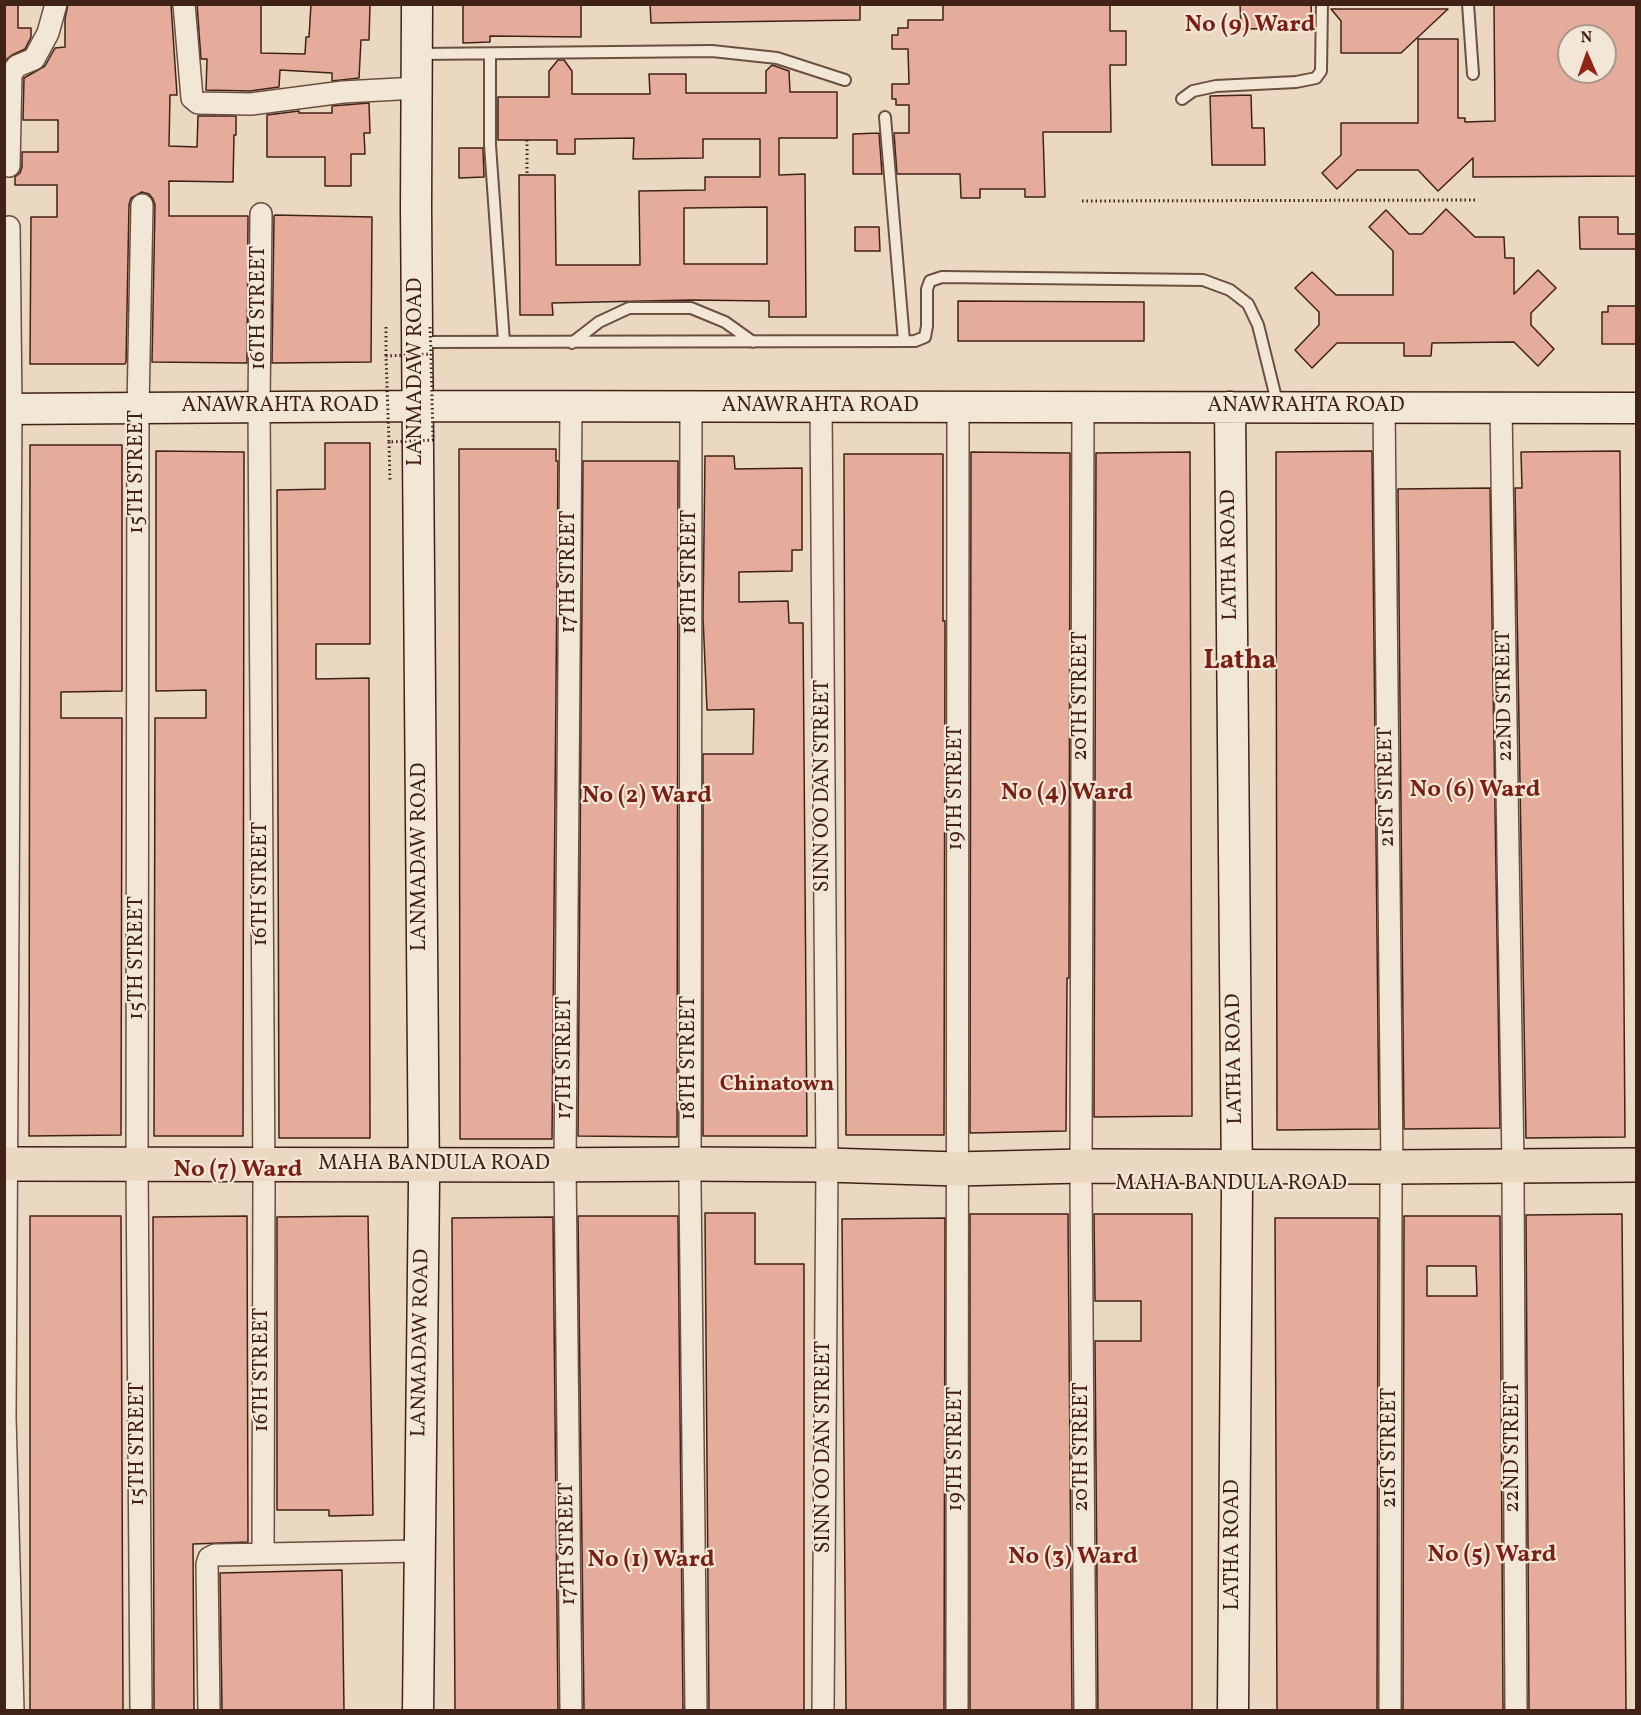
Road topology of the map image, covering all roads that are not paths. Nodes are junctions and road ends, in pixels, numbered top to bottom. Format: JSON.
{"nodes":[{"id":1,"x":56,"y":4,"type":"edge"},
{"id":2,"x":184,"y":4,"type":"edge"},
{"id":3,"x":417,"y":4,"type":"edge"},
{"id":4,"x":1322,"y":4,"type":"edge"},
{"id":5,"x":1468,"y":4,"type":"edge"},
{"id":6,"x":416,"y":54,"type":"junction"},
{"id":7,"x":490,"y":54,"type":"junction"},
{"id":8,"x":1473,"y":74,"type":"dead end"},
{"id":9,"x":845,"y":80,"type":"dead end"},
{"id":10,"x":417,"y":88,"type":"junction"},
{"id":11,"x":1182,"y":99,"type":"dead end"},
{"id":12,"x":885,"y":117,"type":"dead end"},
{"id":13,"x":7,"y":124,"type":"edge"},
{"id":14,"x":9,"y":166,"type":"dead end"},
{"id":15,"x":142,"y":205,"type":"dead end"},
{"id":16,"x":261,"y":214,"type":"dead end"},
{"id":17,"x":9,"y":226,"type":"dead end"},
{"id":18,"x":426,"y":341,"type":"junction"},
{"id":19,"x":904,"y":341,"type":"junction"},
{"id":20,"x":504,"y":342,"type":"junction"},
{"id":21,"x":753,"y":342,"type":"junction"},
{"id":22,"x":572,"y":343,"type":"junction"},
{"id":23,"x":417,"y":406,"type":"junction"},
{"id":24,"x":571,"y":406,"type":"junction"},
{"id":25,"x":692,"y":406,"type":"junction"},
{"id":26,"x":259,"y":407,"type":"junction"},
{"id":27,"x":821,"y":407,"type":"junction"},
{"id":28,"x":958,"y":407,"type":"junction"},
{"id":29,"x":1083,"y":407,"type":"junction"},
{"id":30,"x":1230,"y":407,"type":"junction"},
{"id":31,"x":1278,"y":407,"type":"junction"},
{"id":32,"x":1384,"y":407,"type":"junction"},
{"id":33,"x":138,"y":408,"type":"junction"},
{"id":34,"x":1501,"y":408,"type":"junction"},
{"id":35,"x":1636,"y":408,"type":"edge"},
{"id":36,"x":8,"y":409,"type":"edge"},
{"id":37,"x":1636,"y":1165,"type":"edge"},
{"id":38,"x":5,"y":1173,"type":"edge"},
{"id":39,"x":137,"y":1173,"type":"junction"},
{"id":40,"x":264,"y":1174,"type":"junction"},
{"id":41,"x":424,"y":1174,"type":"junction"},
{"id":42,"x":690,"y":1174,"type":"junction"},
{"id":43,"x":827,"y":1174,"type":"junction"},
{"id":44,"x":1513,"y":1174,"type":"junction"},
{"id":45,"x":565,"y":1175,"type":"junction"},
{"id":46,"x":1081,"y":1175,"type":"junction"},
{"id":47,"x":1237,"y":1176,"type":"junction"},
{"id":48,"x":1391,"y":1176,"type":"junction"},
{"id":49,"x":956,"y":1178,"type":"junction"},
{"id":50,"x":1636,"y":1182,"type":"edge"},
{"id":51,"x":5,"y":1417,"type":"edge"},
{"id":52,"x":420,"y":1551,"type":"junction"},
{"id":53,"x":263,"y":1554,"type":"junction"},
{"id":54,"x":13,"y":1710,"type":"edge"},
{"id":55,"x":141,"y":1710,"type":"edge"},
{"id":56,"x":209,"y":1710,"type":"edge"},
{"id":57,"x":418,"y":1710,"type":"edge"},
{"id":58,"x":571,"y":1710,"type":"edge"},
{"id":59,"x":696,"y":1710,"type":"edge"},
{"id":60,"x":823,"y":1710,"type":"edge"},
{"id":61,"x":957,"y":1710,"type":"edge"},
{"id":62,"x":1084,"y":1710,"type":"edge"},
{"id":63,"x":1233,"y":1710,"type":"edge"},
{"id":64,"x":1390,"y":1710,"type":"edge"},
{"id":65,"x":1516,"y":1710,"type":"edge"}],
"edges":[{"from":1,"to":13,"type":"street"},
{"from":2,"to":10,"type":"street"},
{"from":3,"to":6,"type":"main road","name":"LANMADAW ROAD"},
{"from":4,"to":11,"type":"lane"},
{"from":5,"to":8,"type":"lane"},
{"from":6,"to":7,"type":"lane"},
{"from":6,"to":10,"type":"main road","name":"LANMADAW ROAD"},
{"from":7,"to":9,"type":"lane"},
{"from":7,"to":20,"type":"lane"},
{"from":10,"to":18,"type":"main road","name":"LANMADAW ROAD"},
{"from":12,"to":19,"type":"lane"},
{"from":13,"to":14,"type":"street"},
{"from":15,"to":33,"type":"street","name":"15TH STREET"},
{"from":16,"to":26,"type":"street","name":"16TH STREET"},
{"from":17,"to":36,"type":"street"},
{"from":18,"to":20,"type":"lane"},
{"from":18,"to":23,"type":"main road","name":"LANMADAW ROAD"},
{"from":19,"to":21,"type":"lane"},
{"from":19,"to":31,"type":"lane"},
{"from":20,"to":22,"type":"lane"},
{"from":21,"to":22,"type":"lane"},
{"from":21,"to":22,"type":"lane"},
{"from":23,"to":24,"type":"main road","name":"ANAWRAHTA ROAD"},
{"from":23,"to":26,"type":"main road","name":"ANAWRAHTA ROAD"},
{"from":23,"to":41,"type":"main road","name":"LANMADAW ROAD"},
{"from":24,"to":25,"type":"main road","name":"ANAWRAHTA ROAD"},
{"from":24,"to":45,"type":"street","name":"17TH STREET"},
{"from":25,"to":27,"type":"main road","name":"ANAWRAHTA ROAD"},
{"from":25,"to":42,"type":"street","name":"18TH STREET"},
{"from":26,"to":33,"type":"main road","name":"ANAWRAHTA ROAD"},
{"from":26,"to":40,"type":"street","name":"16TH STREET"},
{"from":27,"to":28,"type":"main road","name":"ANAWRAHTA ROAD"},
{"from":27,"to":43,"type":"street","name":"SINN OO DAN STREET"},
{"from":28,"to":29,"type":"main road","name":"ANAWRAHTA ROAD"},
{"from":28,"to":49,"type":"street","name":"19TH STREET"},
{"from":29,"to":30,"type":"main road","name":"ANAWRAHTA ROAD"},
{"from":29,"to":46,"type":"street","name":"20TH STREET"},
{"from":30,"to":31,"type":"main road","name":"ANAWRAHTA ROAD"},
{"from":30,"to":47,"type":"main road","name":"LATHA ROAD"},
{"from":31,"to":32,"type":"main road","name":"ANAWRAHTA ROAD"},
{"from":32,"to":34,"type":"main road","name":"ANAWRAHTA ROAD"},
{"from":32,"to":48,"type":"street","name":"21ST STREET"},
{"from":33,"to":36,"type":"main road","name":"ANAWRAHTA ROAD"},
{"from":33,"to":39,"type":"street","name":"15TH STREET"},
{"from":34,"to":35,"type":"main road","name":"ANAWRAHTA ROAD"},
{"from":34,"to":44,"type":"street","name":"22ND STREET"},
{"from":36,"to":38,"type":"street"},
{"from":37,"to":44,"type":"main road","name":"MAHA BANDULA ROAD"},
{"from":38,"to":39,"type":"main road","name":"MAHA BANDULA ROAD"},
{"from":38,"to":51,"type":"street"},
{"from":39,"to":40,"type":"main road","name":"MAHA BANDULA ROAD"},
{"from":39,"to":55,"type":"street","name":"15TH STREET"},
{"from":40,"to":41,"type":"main road","name":"MAHA BANDULA ROAD"},
{"from":40,"to":53,"type":"street","name":"16TH STREET"},
{"from":41,"to":45,"type":"main road","name":"MAHA BANDULA ROAD"},
{"from":41,"to":52,"type":"main road","name":"LANMADAW ROAD"},
{"from":42,"to":43,"type":"main road","name":"MAHA BANDULA ROAD"},
{"from":42,"to":45,"type":"main road","name":"MAHA BANDULA ROAD"},
{"from":42,"to":59,"type":"street","name":"18TH STREET"},
{"from":43,"to":49,"type":"main road","name":"MAHA BANDULA ROAD"},
{"from":43,"to":60,"type":"street","name":"SINN OO DAN STREET"},
{"from":44,"to":48,"type":"main road","name":"MAHA BANDULA ROAD"},
{"from":44,"to":50,"type":"main road","name":"MAHA BANDULA ROAD"},
{"from":44,"to":65,"type":"street","name":"22ND STREET"},
{"from":45,"to":58,"type":"street","name":"17TH STREET"},
{"from":46,"to":47,"type":"main road","name":"MAHA BANDULA ROAD"},
{"from":46,"to":49,"type":"main road","name":"MAHA BANDULA ROAD"},
{"from":46,"to":62,"type":"street","name":"20TH STREET"},
{"from":47,"to":48,"type":"main road","name":"MAHA BANDULA ROAD"},
{"from":47,"to":63,"type":"main road","name":"LATHA ROAD"},
{"from":48,"to":64,"type":"street","name":"21ST STREET"},
{"from":49,"to":61,"type":"street","name":"19TH STREET"},
{"from":51,"to":54,"type":"street"},
{"from":52,"to":53,"type":"street"},
{"from":52,"to":57,"type":"main road","name":"LANMADAW ROAD"},
{"from":53,"to":56,"type":"street"}]}
